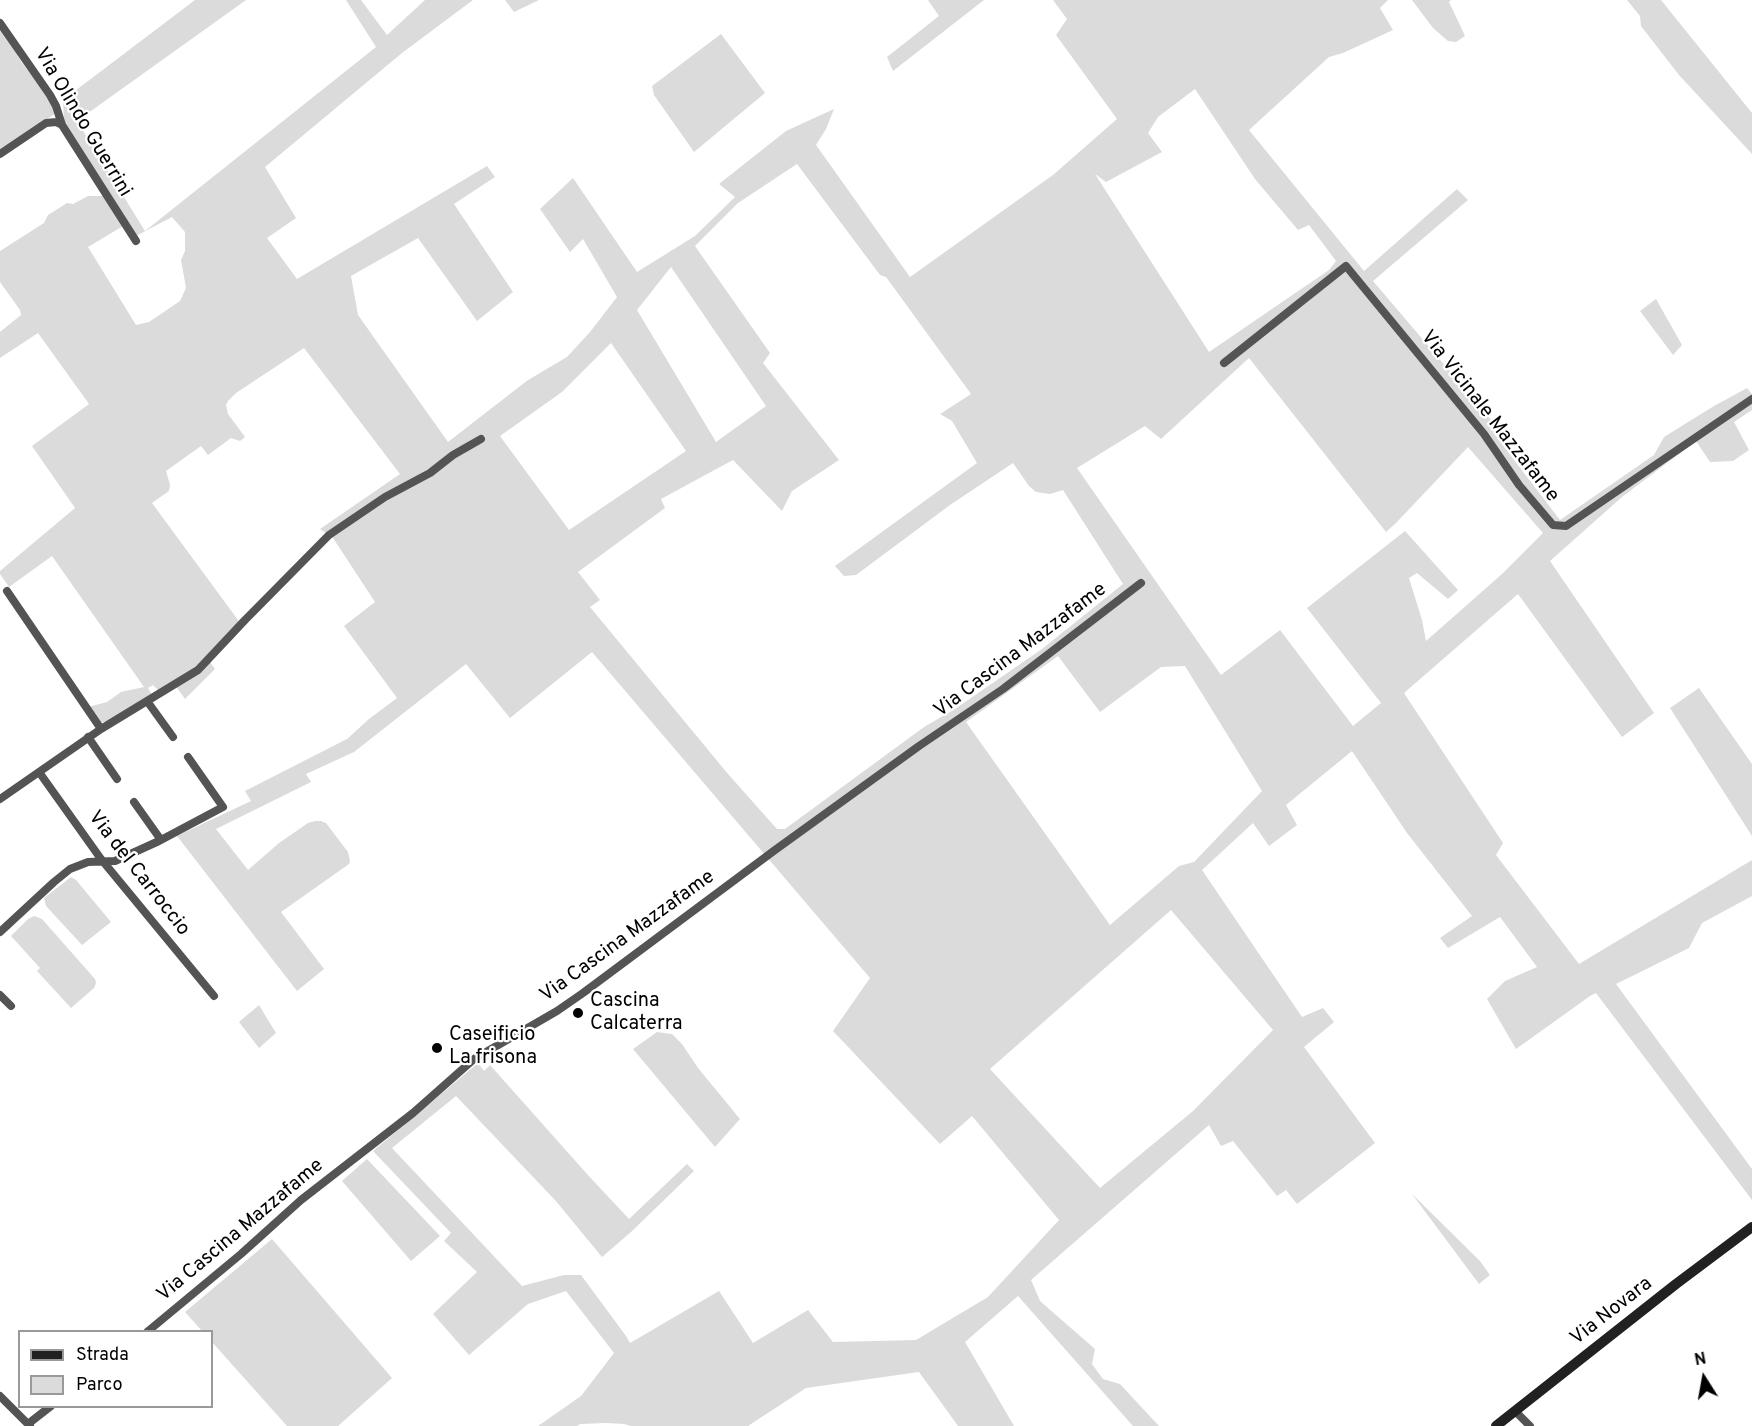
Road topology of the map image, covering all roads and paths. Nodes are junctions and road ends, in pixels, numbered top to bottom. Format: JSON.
{"nodes":[{"id":1,"x":0,"y":23,"type":"edge"},
{"id":2,"x":62,"y":125,"type":"junction"},
{"id":3,"x":0,"y":154,"type":"edge"},
{"id":4,"x":136,"y":241,"type":"dead end"},
{"id":5,"x":1224,"y":363,"type":"dead end"},
{"id":6,"x":1752,"y":399,"type":"edge"},
{"id":7,"x":481,"y":439,"type":"dead end"},
{"id":8,"x":1141,"y":583,"type":"dead end"},
{"id":9,"x":6,"y":591,"type":"dead end"},
{"id":10,"x":147,"y":701,"type":"junction"},
{"id":11,"x":100,"y":729,"type":"junction"},
{"id":12,"x":88,"y":737,"type":"junction"},
{"id":13,"x":173,"y":737,"type":"dead end"},
{"id":14,"x":188,"y":758,"type":"dead end"},
{"id":15,"x":39,"y":772,"type":"junction"},
{"id":16,"x":117,"y":779,"type":"dead end"},
{"id":17,"x":0,"y":799,"type":"edge"},
{"id":18,"x":135,"y":802,"type":"dead end"},
{"id":19,"x":161,"y":840,"type":"junction"},
{"id":20,"x":104,"y":862,"type":"junction"},
{"id":21,"x":0,"y":932,"type":"edge"},
{"id":22,"x":0,"y":995,"type":"edge"},
{"id":23,"x":214,"y":996,"type":"dead end"},
{"id":24,"x":11,"y":1006,"type":"dead end"},
{"id":25,"x":1752,"y":1227,"type":"edge"},
{"id":26,"x":149,"y":1330,"type":"edge"},
{"id":27,"x":1,"y":1399,"type":"edge"},
{"id":28,"x":50,"y":1408,"type":"edge"},
{"id":29,"x":1515,"y":1411,"type":"junction"},
{"id":30,"x":29,"y":1425,"type":"edge"},
{"id":31,"x":1496,"y":1426,"type":"edge"},
{"id":32,"x":1530,"y":1426,"type":"edge"}],
"edges":[{"from":1,"to":2,"type":"street","name":"Via Olindo Guerrini"},
{"from":2,"to":3,"type":"street"},
{"from":2,"to":4,"type":"street","name":"Via Olindo Guerrini"},
{"from":5,"to":6,"type":"street","name":"Via Vicinale Mazzafame"},
{"from":7,"to":10,"type":"street"},
{"from":8,"to":26,"type":"street","name":"Via Cascina Mazzafame"},
{"from":9,"to":11,"type":"street"},
{"from":10,"to":11,"type":"street"},
{"from":10,"to":13,"type":"street"},
{"from":11,"to":12,"type":"street"},
{"from":12,"to":15,"type":"street"},
{"from":12,"to":16,"type":"street"},
{"from":14,"to":19,"type":"street"},
{"from":15,"to":17,"type":"street"},
{"from":15,"to":20,"type":"street","name":"Via del Carroccio"},
{"from":18,"to":19,"type":"street"},
{"from":19,"to":20,"type":"street"},
{"from":20,"to":21,"type":"street"},
{"from":20,"to":23,"type":"street","name":"Via del Carroccio"},
{"from":22,"to":24,"type":"street"},
{"from":25,"to":29,"type":"street","name":"Via Novara"},
{"from":27,"to":30,"type":"street"},
{"from":28,"to":30,"type":"street"},
{"from":29,"to":31,"type":"street","name":"Via Novara"},
{"from":29,"to":32,"type":"street"}]}
